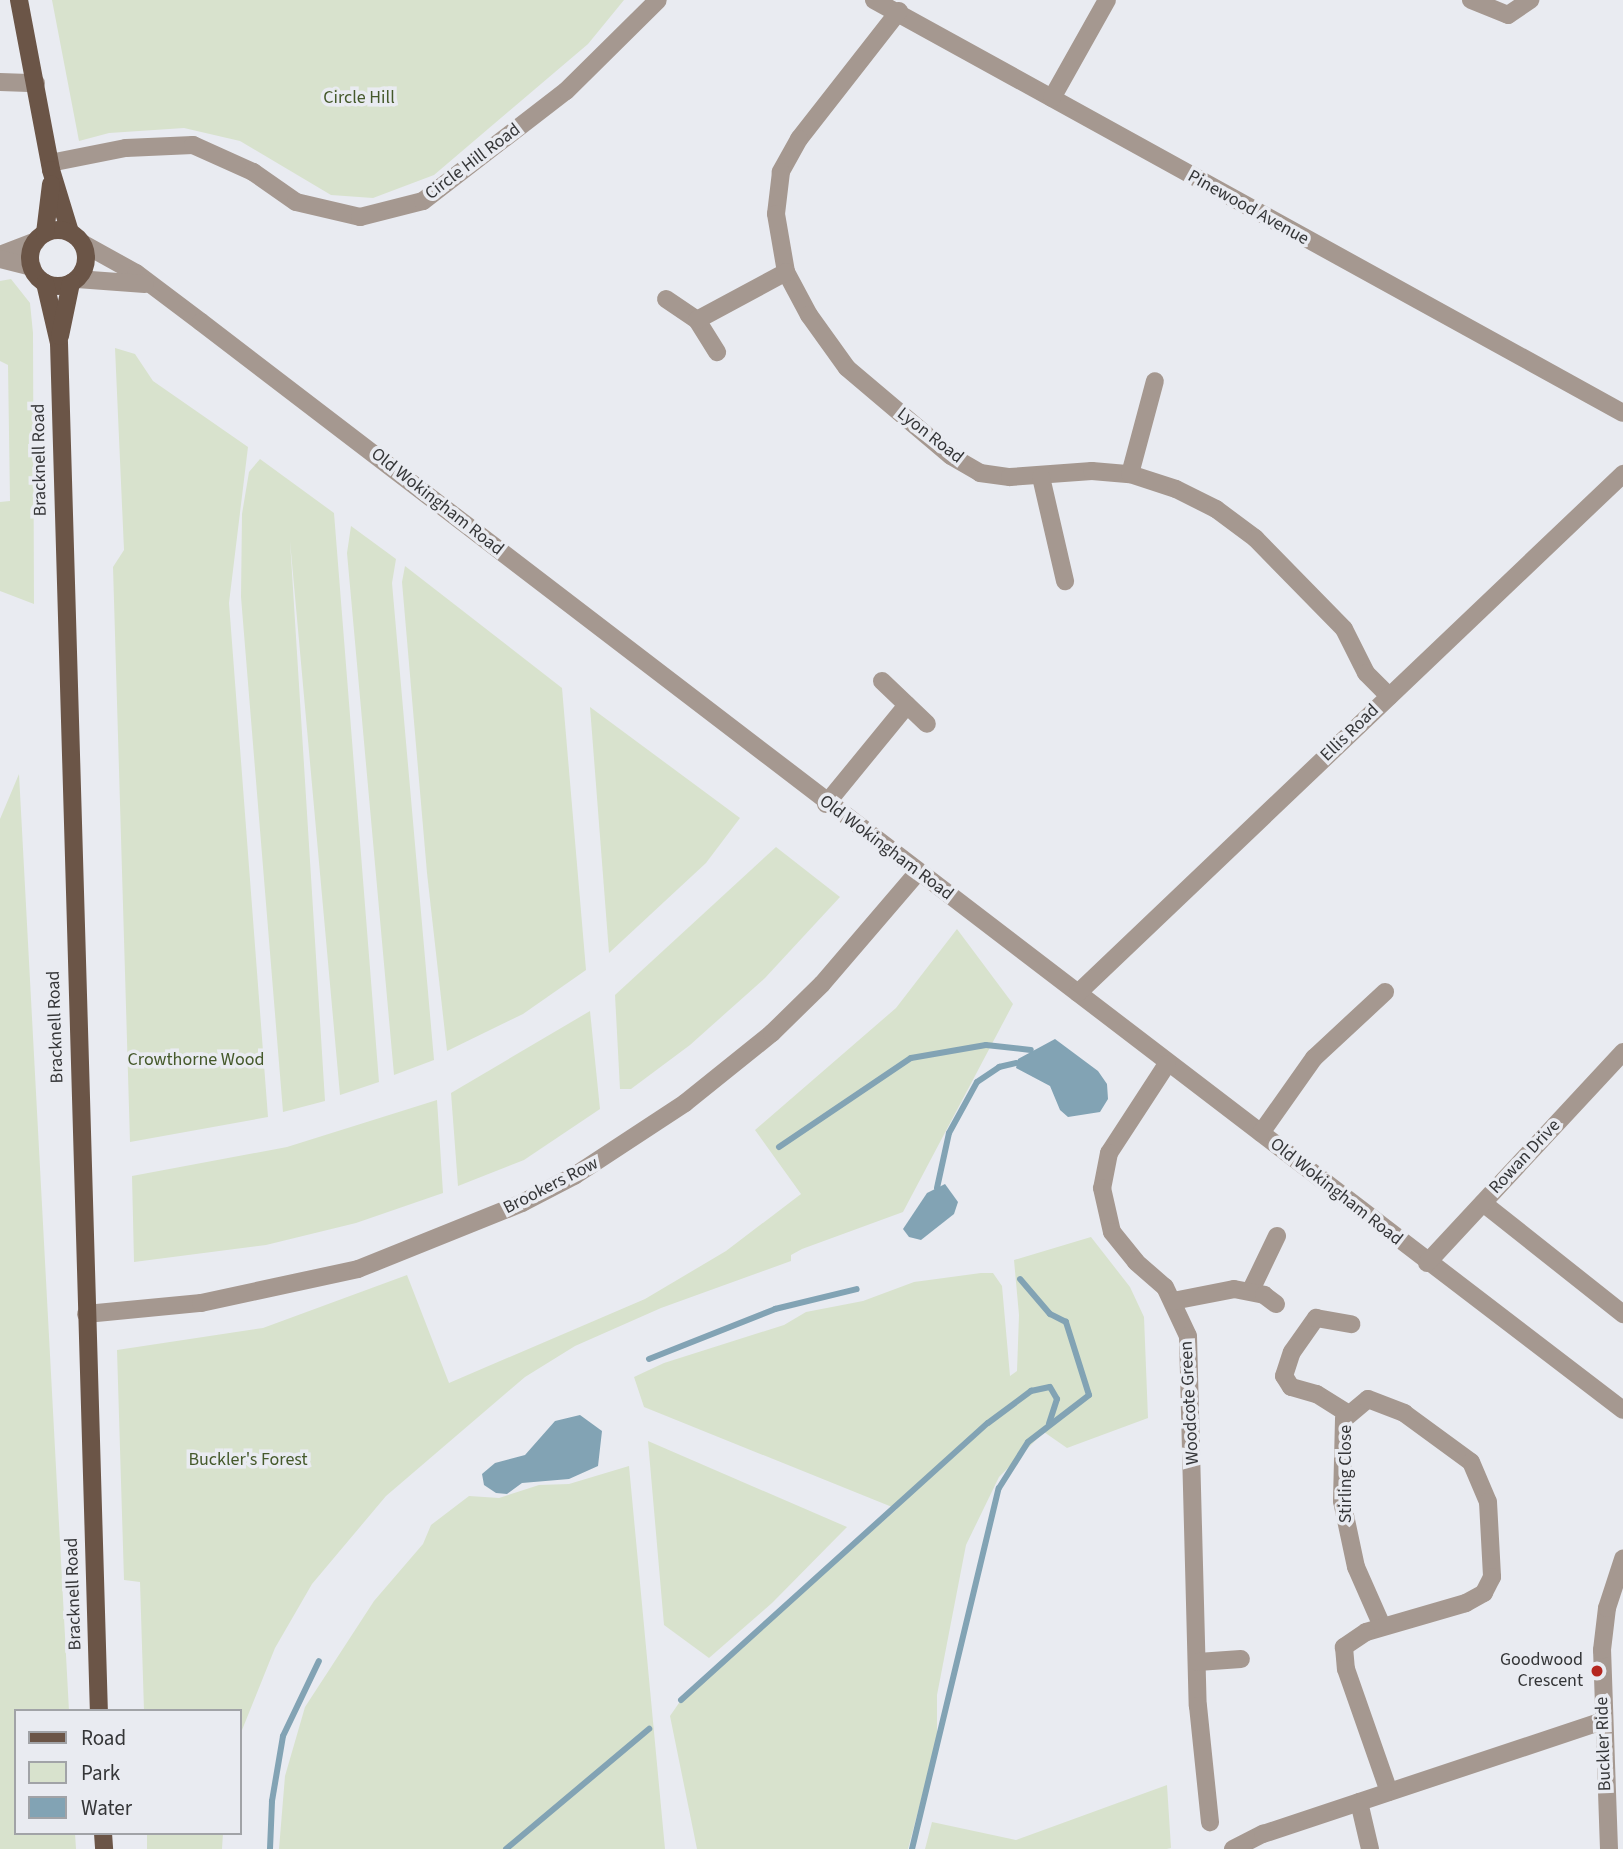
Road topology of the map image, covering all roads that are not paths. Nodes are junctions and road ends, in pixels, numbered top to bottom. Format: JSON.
{"nodes":[{"id":1,"x":19,"y":0,"type":"edge"},
{"id":2,"x":658,"y":0,"type":"edge"},
{"id":3,"x":874,"y":0,"type":"edge"},
{"id":4,"x":1107,"y":0,"type":"edge"},
{"id":5,"x":1471,"y":0,"type":"edge"},
{"id":6,"x":1530,"y":0,"type":"edge"},
{"id":7,"x":900,"y":11,"type":"junction"},
{"id":8,"x":0,"y":82,"type":"edge"},
{"id":9,"x":36,"y":83,"type":"junction"},
{"id":10,"x":1052,"y":98,"type":"junction"},
{"id":11,"x":51,"y":167,"type":"junction"},
{"id":12,"x":41,"y":237,"type":"junction"},
{"id":13,"x":76,"y":238,"type":"junction"},
{"id":14,"x":0,"y":257,"type":"edge"},
{"id":15,"x":32,"y":267,"type":"junction"},
{"id":16,"x":786,"y":272,"type":"junction"},
{"id":17,"x":74,"y":281,"type":"junction"},
{"id":18,"x":45,"y":283,"type":"junction"},
{"id":19,"x":149,"y":285,"type":"junction"},
{"id":20,"x":666,"y":299,"type":"dead end"},
{"id":21,"x":696,"y":320,"type":"junction"},
{"id":22,"x":59,"y":343,"type":"junction"},
{"id":23,"x":717,"y":352,"type":"dead end"},
{"id":24,"x":1155,"y":381,"type":"dead end"},
{"id":25,"x":1623,"y":413,"type":"edge"},
{"id":26,"x":1130,"y":474,"type":"junction"},
{"id":27,"x":1623,"y":474,"type":"edge"},
{"id":28,"x":1041,"y":477,"type":"junction"},
{"id":29,"x":1065,"y":581,"type":"dead end"},
{"id":30,"x":882,"y":681,"type":"dead end"},
{"id":31,"x":1389,"y":696,"type":"junction"},
{"id":32,"x":907,"y":705,"type":"junction"},
{"id":33,"x":927,"y":724,"type":"dead end"},
{"id":34,"x":826,"y":804,"type":"junction"},
{"id":35,"x":918,"y":872,"type":"junction"},
{"id":36,"x":1385,"y":992,"type":"dead end"},
{"id":37,"x":1078,"y":993,"type":"junction"},
{"id":38,"x":1623,"y":1052,"type":"edge"},
{"id":39,"x":1167,"y":1064,"type":"junction"},
{"id":40,"x":1261,"y":1133,"type":"junction"},
{"id":41,"x":1482,"y":1203,"type":"junction"},
{"id":42,"x":1277,"y":1236,"type":"dead end"},
{"id":43,"x":1427,"y":1263,"type":"junction"},
{"id":44,"x":1251,"y":1290,"type":"junction"},
{"id":45,"x":1173,"y":1301,"type":"junction"},
{"id":46,"x":1276,"y":1304,"type":"dead end"},
{"id":47,"x":86,"y":1314,"type":"junction"},
{"id":48,"x":1623,"y":1314,"type":"edge"},
{"id":49,"x":1352,"y":1324,"type":"dead end"},
{"id":50,"x":1623,"y":1410,"type":"edge"},
{"id":51,"x":1347,"y":1413,"type":"junction"},
{"id":52,"x":1623,"y":1559,"type":"edge"},
{"id":53,"x":1382,"y":1626,"type":"junction"},
{"id":54,"x":1241,"y":1659,"type":"dead end"},
{"id":55,"x":1198,"y":1662,"type":"junction"},
{"id":56,"x":99,"y":1709,"type":"edge"},
{"id":57,"x":1602,"y":1721,"type":"junction"},
{"id":58,"x":1389,"y":1793,"type":"junction"},
{"id":59,"x":1359,"y":1802,"type":"junction"},
{"id":60,"x":1210,"y":1822,"type":"dead end"},
{"id":61,"x":1233,"y":1849,"type":"edge"},
{"id":62,"x":1370,"y":1849,"type":"edge"},
{"id":63,"x":1609,"y":1849,"type":"edge"}],
"edges":[{"from":1,"to":9,"type":"main road"},
{"from":2,"to":11,"type":"street","name":"Circle Hill Road"},
{"from":3,"to":7,"type":"street","name":"Pinewood Avenue"},
{"from":4,"to":10,"type":"street"},
{"from":5,"to":6,"type":"street"},
{"from":7,"to":10,"type":"street","name":"Pinewood Avenue"},
{"from":7,"to":16,"type":"street","name":"Lyon Road"},
{"from":8,"to":9,"type":"street"},
{"from":9,"to":11,"type":"main road"},
{"from":10,"to":25,"type":"street","name":"Pinewood Avenue"},
{"from":11,"to":12,"type":"main road"},
{"from":11,"to":13,"type":"main road"},
{"from":12,"to":13,"type":"main road"},
{"from":12,"to":14,"type":"street"},
{"from":12,"to":15,"type":"main road"},
{"from":13,"to":17,"type":"main road"},
{"from":13,"to":19,"type":"street","name":"Old Wokingham Road"},
{"from":14,"to":15,"type":"street"},
{"from":15,"to":18,"type":"main road"},
{"from":16,"to":21,"type":"street"},
{"from":16,"to":28,"type":"street","name":"Lyon Road"},
{"from":17,"to":18,"type":"main road"},
{"from":17,"to":19,"type":"street","name":"Old Wokingham Road"},
{"from":17,"to":22,"type":"main road","name":"Bracknell Road"},
{"from":18,"to":22,"type":"main road","name":"Bracknell Road"},
{"from":19,"to":34,"type":"street","name":"Old Wokingham Road"},
{"from":20,"to":21,"type":"street"},
{"from":21,"to":23,"type":"street"},
{"from":22,"to":47,"type":"main road","name":"Bracknell Road"},
{"from":24,"to":26,"type":"street"},
{"from":26,"to":28,"type":"street","name":"Lyon Road"},
{"from":26,"to":31,"type":"street","name":"Lyon Road"},
{"from":27,"to":31,"type":"street","name":"Ellis Road"},
{"from":28,"to":29,"type":"street"},
{"from":30,"to":32,"type":"street"},
{"from":31,"to":37,"type":"street","name":"Ellis Road"},
{"from":32,"to":33,"type":"street"},
{"from":32,"to":34,"type":"street"},
{"from":34,"to":35,"type":"street","name":"Old Wokingham Road"},
{"from":35,"to":37,"type":"street","name":"Old Wokingham Road"},
{"from":35,"to":47,"type":"street","name":"Brookers Row"},
{"from":36,"to":40,"type":"street"},
{"from":37,"to":39,"type":"street","name":"Old Wokingham Road"},
{"from":38,"to":41,"type":"street","name":"Rowan Drive"},
{"from":39,"to":40,"type":"street","name":"Old Wokingham Road"},
{"from":39,"to":45,"type":"street","name":"Woodcote Green"},
{"from":40,"to":43,"type":"street","name":"Old Wokingham Road"},
{"from":41,"to":43,"type":"street","name":"Rowan Drive"},
{"from":41,"to":48,"type":"street"},
{"from":42,"to":44,"type":"street"},
{"from":43,"to":50,"type":"street","name":"Old Wokingham Road"},
{"from":44,"to":45,"type":"street"},
{"from":44,"to":46,"type":"street"},
{"from":45,"to":55,"type":"street","name":"Woodcote Green"},
{"from":47,"to":56,"type":"main road","name":"Bracknell Road"},
{"from":49,"to":51,"type":"street"},
{"from":51,"to":53,"type":"street","name":"Stirling Close"},
{"from":51,"to":53,"type":"street","name":"Stirling Close"},
{"from":52,"to":57,"type":"street","name":"Buckler Ride"},
{"from":53,"to":58,"type":"street","name":"Stirling Close"},
{"from":54,"to":55,"type":"street"},
{"from":55,"to":60,"type":"street","name":"Woodcote Green"},
{"from":57,"to":58,"type":"street"},
{"from":57,"to":63,"type":"street","name":"Buckler Ride"},
{"from":58,"to":59,"type":"street"},
{"from":59,"to":61,"type":"street"},
{"from":59,"to":62,"type":"street"}]}
